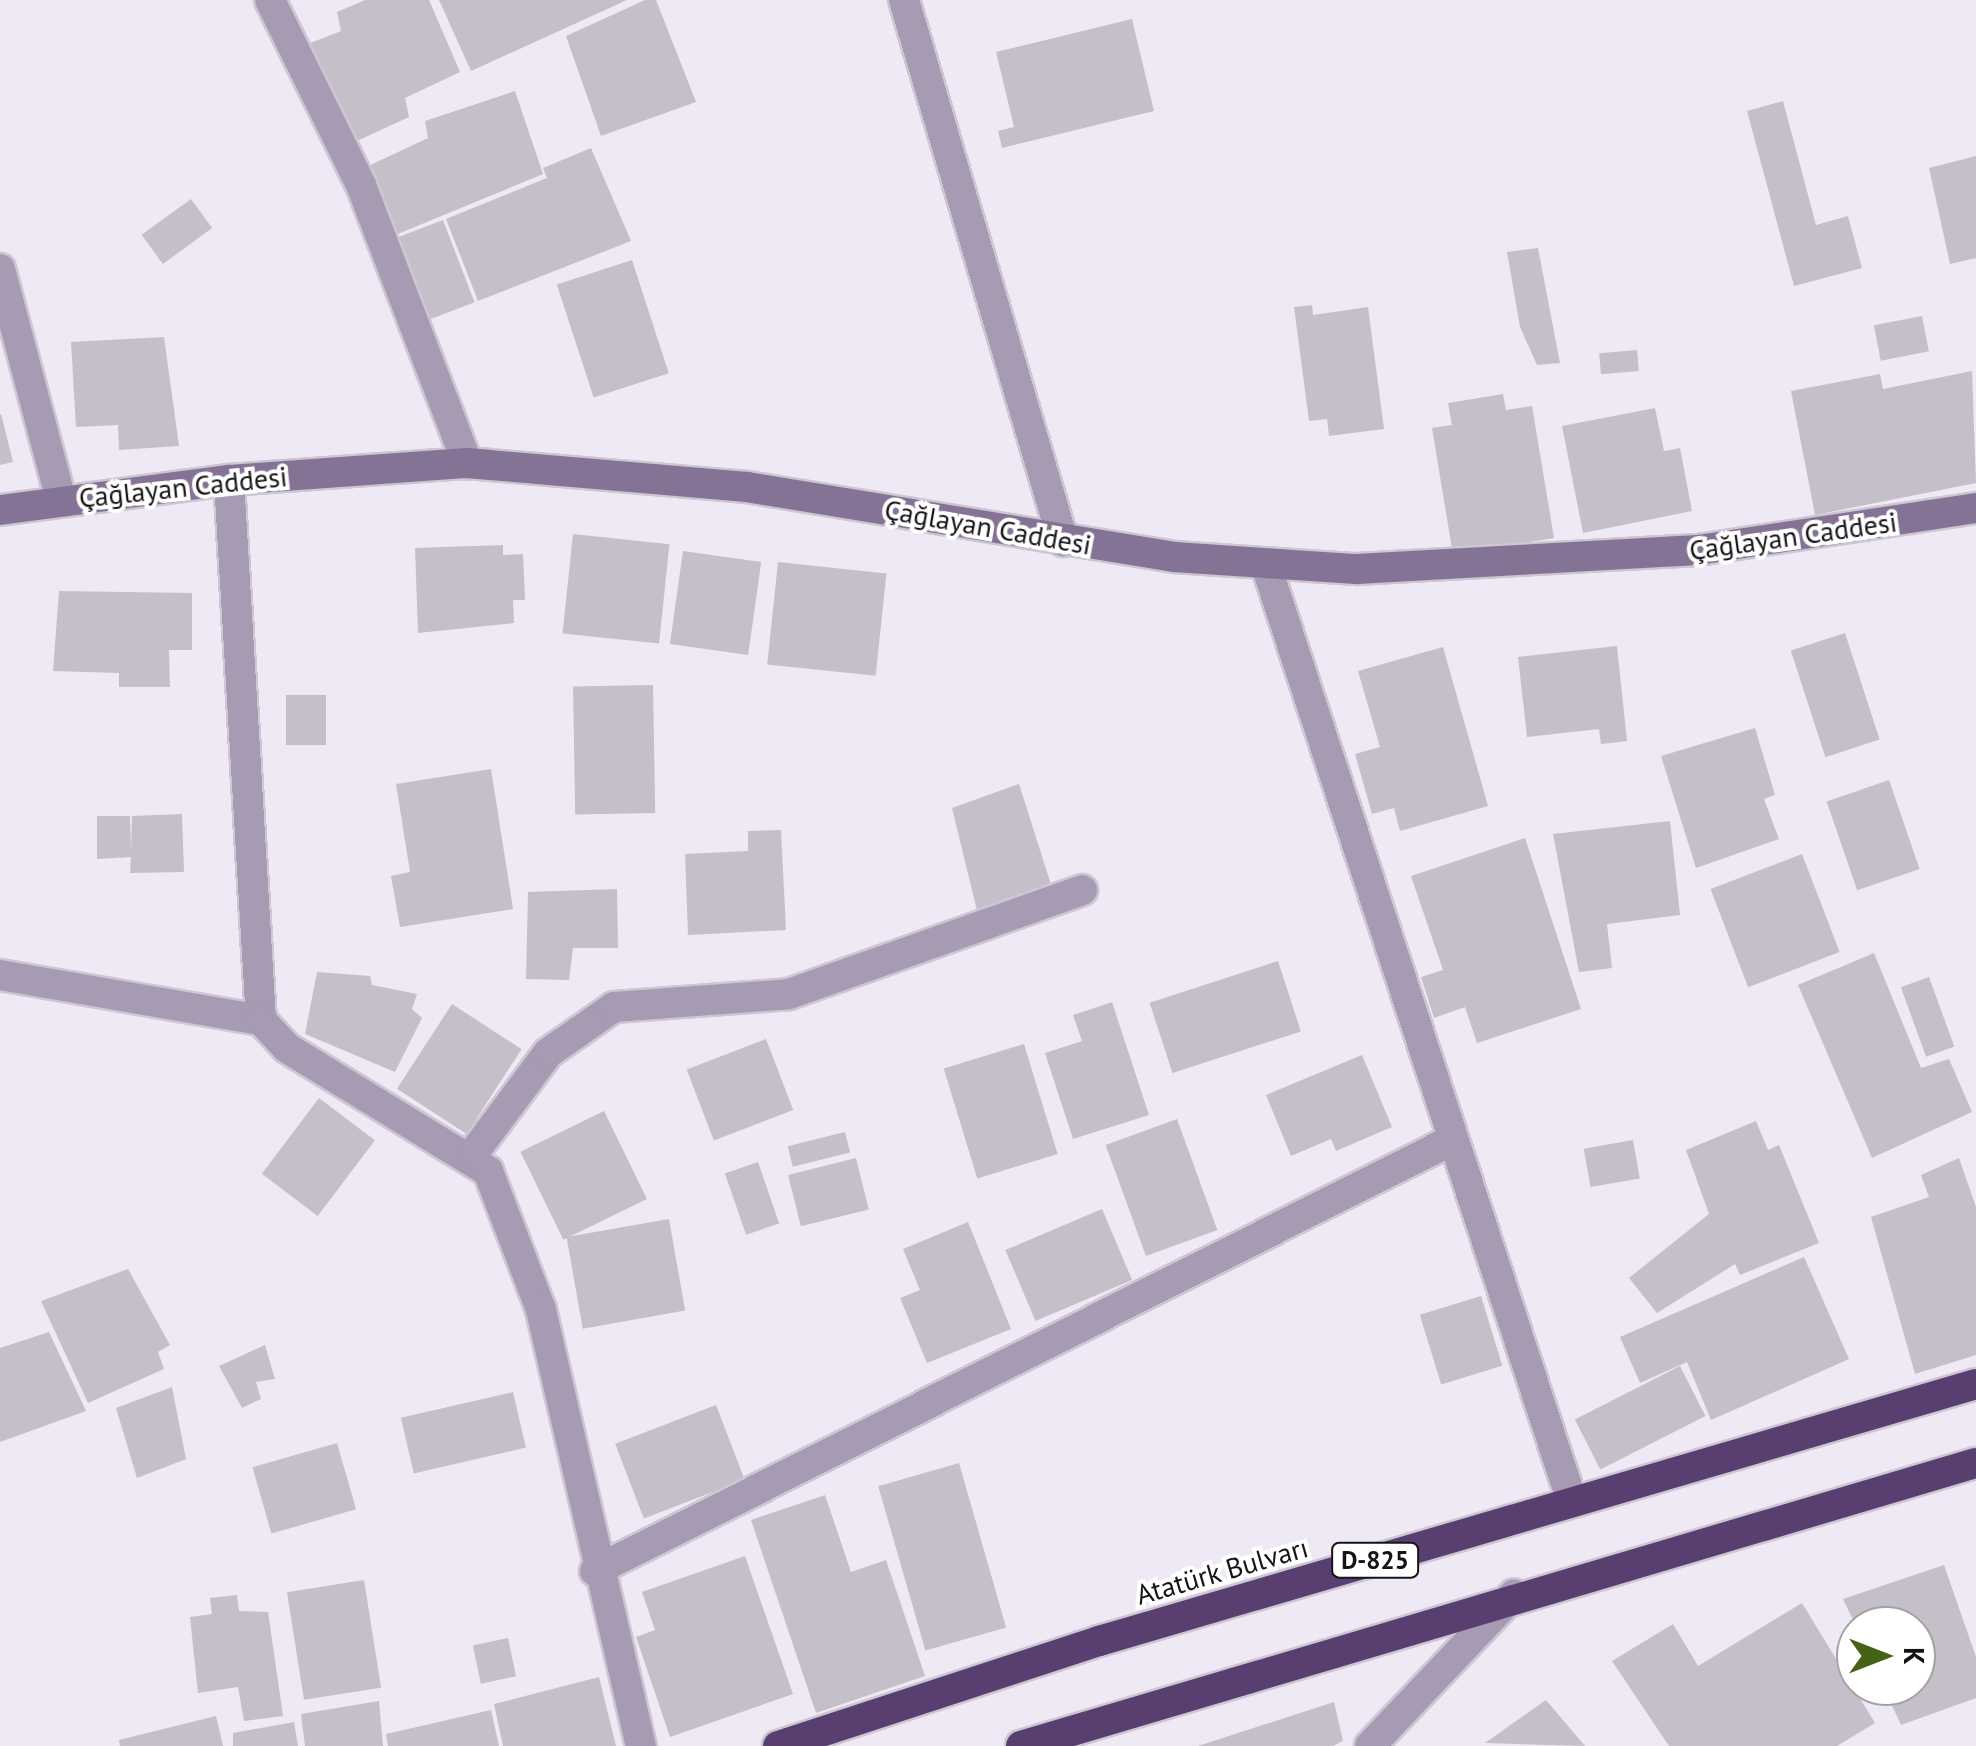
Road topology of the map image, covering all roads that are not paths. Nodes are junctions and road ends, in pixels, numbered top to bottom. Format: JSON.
{"nodes":[{"id":1,"x":270,"y":0,"type":"edge"},
{"id":2,"x":904,"y":0,"type":"edge"},
{"id":3,"x":0,"y":269,"type":"edge"},
{"id":4,"x":467,"y":463,"type":"junction"},
{"id":5,"x":229,"y":480,"type":"junction"},
{"id":6,"x":61,"y":500,"type":"junction"},
{"id":7,"x":1976,"y":508,"type":"edge"},
{"id":8,"x":0,"y":510,"type":"edge"},
{"id":9,"x":1063,"y":541,"type":"junction"},
{"id":10,"x":1266,"y":564,"type":"junction"},
{"id":11,"x":1082,"y":890,"type":"dead end"},
{"id":12,"x":0,"y":975,"type":"edge"},
{"id":13,"x":261,"y":1020,"type":"junction"},
{"id":14,"x":1450,"y":1142,"type":"junction"},
{"id":15,"x":472,"y":1155,"type":"junction"},
{"id":16,"x":1976,"y":1384,"type":"edge"},
{"id":17,"x":1976,"y":1463,"type":"edge"},
{"id":18,"x":1572,"y":1502,"type":"junction"},
{"id":19,"x":595,"y":1571,"type":"junction"},
{"id":20,"x":1514,"y":1594,"type":"junction"},
{"id":21,"x":641,"y":1746,"type":"edge"},
{"id":22,"x":778,"y":1746,"type":"edge"},
{"id":23,"x":1022,"y":1746,"type":"edge"},
{"id":24,"x":1370,"y":1746,"type":"edge"}],
"edges":[{"from":1,"to":4,"type":"street"},
{"from":2,"to":9,"type":"street"},
{"from":3,"to":6,"type":"street"},
{"from":4,"to":5,"type":"street","name":"Çağlayan Caddesi"},
{"from":4,"to":9,"type":"street","name":"Çağlayan Caddesi"},
{"from":5,"to":6,"type":"street","name":"Çağlayan Caddesi"},
{"from":5,"to":13,"type":"street"},
{"from":6,"to":8,"type":"street","name":"Çağlayan Caddesi"},
{"from":7,"to":10,"type":"street","name":"Çağlayan Caddesi"},
{"from":9,"to":10,"type":"street","name":"Çağlayan Caddesi"},
{"from":10,"to":14,"type":"street"},
{"from":11,"to":15,"type":"street"},
{"from":12,"to":13,"type":"street"},
{"from":13,"to":15,"type":"street"},
{"from":14,"to":18,"type":"street"},
{"from":14,"to":19,"type":"street"},
{"from":15,"to":19,"type":"street"},
{"from":16,"to":18,"type":"highway","name":"Atatürk Bulvarı","number":"D-825"},
{"from":17,"to":20,"type":"highway","number":"D-825"},
{"from":18,"to":22,"type":"highway","name":"Atatürk Bulvarı","number":"D-825"},
{"from":19,"to":21,"type":"street"},
{"from":20,"to":23,"type":"highway","number":"D-825"},
{"from":20,"to":24,"type":"street"}]}
